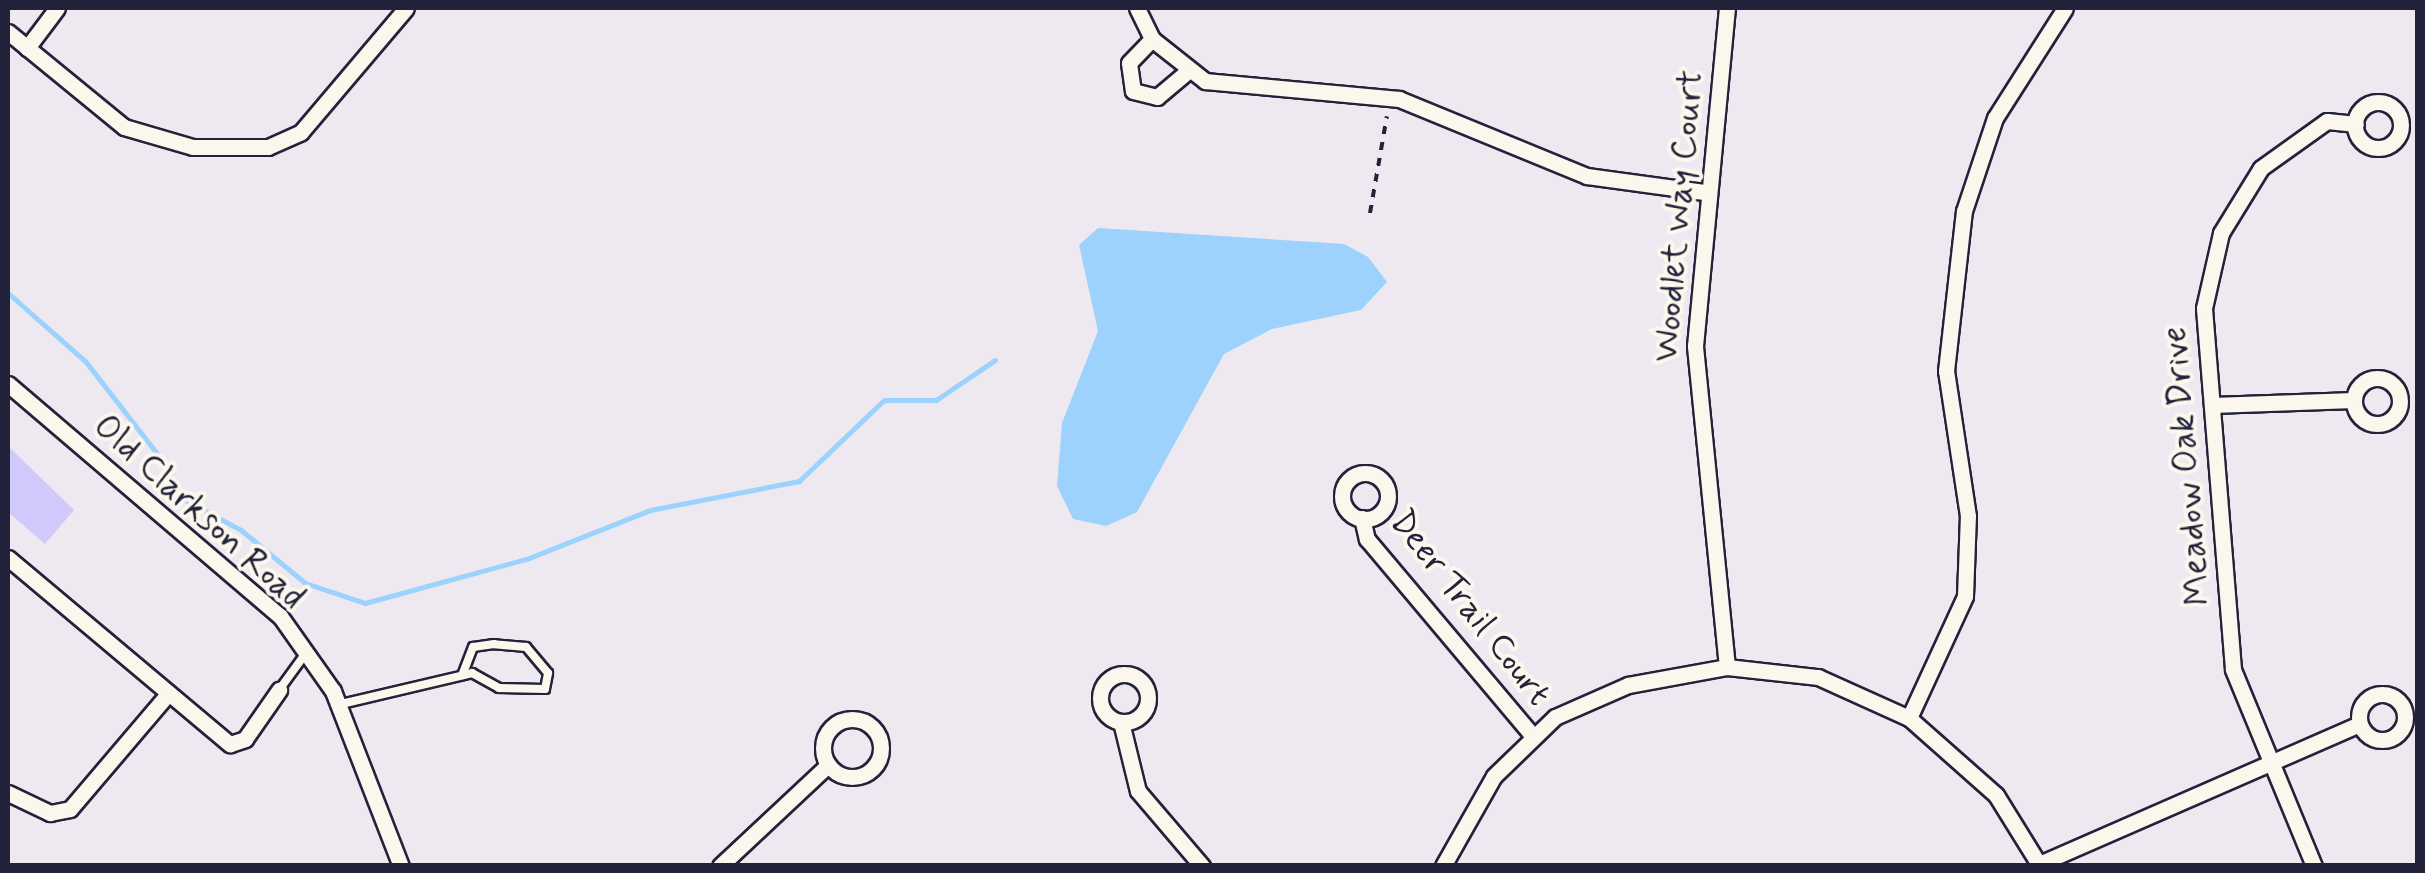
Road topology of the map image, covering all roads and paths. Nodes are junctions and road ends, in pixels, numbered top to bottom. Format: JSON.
{"nodes":[{"id":1,"x":57,"y":8,"type":"edge"},
{"id":2,"x":406,"y":8,"type":"edge"},
{"id":3,"x":1137,"y":8,"type":"edge"},
{"id":4,"x":1727,"y":8,"type":"edge"},
{"id":5,"x":2066,"y":8,"type":"edge"},
{"id":6,"x":8,"y":32,"type":"edge"},
{"id":7,"x":1152,"y":39,"type":"junction"},
{"id":8,"x":27,"y":48,"type":"junction"},
{"id":9,"x":1188,"y":71,"type":"junction"},
{"id":10,"x":1386,"y":116,"type":"dead end"},
{"id":11,"x":2356,"y":124,"type":"dead end"},
{"id":12,"x":1704,"y":192,"type":"junction"},
{"id":13,"x":1370,"y":213,"type":"dead end"},
{"id":14,"x":8,"y":384,"type":"edge"},
{"id":15,"x":2354,"y":400,"type":"dead end"},
{"id":16,"x":2212,"y":405,"type":"junction"},
{"id":17,"x":1362,"y":518,"type":"dead end"},
{"id":18,"x":8,"y":558,"type":"edge"},
{"id":19,"x":307,"y":651,"type":"junction"},
{"id":20,"x":1726,"y":667,"type":"junction"},
{"id":21,"x":462,"y":675,"type":"junction"},
{"id":22,"x":279,"y":690,"type":"joint"},
{"id":23,"x":168,"y":694,"type":"junction"},
{"id":24,"x":338,"y":705,"type":"junction"},
{"id":25,"x":1909,"y":718,"type":"junction"},
{"id":26,"x":1120,"y":722,"type":"dead end"},
{"id":27,"x":2360,"y":724,"type":"dead end"},
{"id":28,"x":1532,"y":735,"type":"junction"},
{"id":29,"x":2274,"y":763,"type":"junction"},
{"id":30,"x":828,"y":766,"type":"dead end"},
{"id":31,"x":8,"y":793,"type":"edge"},
{"id":32,"x":2039,"y":865,"type":"edge"},
{"id":33,"x":401,"y":866,"type":"edge"},
{"id":34,"x":720,"y":866,"type":"edge"},
{"id":35,"x":1202,"y":866,"type":"edge"},
{"id":36,"x":1443,"y":866,"type":"edge"},
{"id":37,"x":2314,"y":866,"type":"edge"}],
"edges":[{"from":1,"to":8,"type":"street"},
{"from":2,"to":8,"type":"street"},
{"from":3,"to":7,"type":"street"},
{"from":4,"to":12,"type":"street","name":"Woodlet Way Court"},
{"from":5,"to":25,"type":"street"},
{"from":6,"to":8,"type":"street"},
{"from":7,"to":9,"type":"street"},
{"from":7,"to":9,"type":"street"},
{"from":9,"to":12,"type":"street"},
{"from":10,"to":13,"type":"path"},
{"from":11,"to":16,"type":"street","name":"Meadow Oak Drive"},
{"from":12,"to":20,"type":"street","name":"Woodlet Way Court"},
{"from":14,"to":19,"type":"street","name":"Old Clarkson Road"},
{"from":15,"to":16,"type":"street"},
{"from":16,"to":29,"type":"street","name":"Meadow Oak Drive"},
{"from":17,"to":28,"type":"street","name":"Deer Trail Court"},
{"from":18,"to":23,"type":"street"},
{"from":19,"to":22,"type":"lane"},
{"from":19,"to":24,"type":"street","name":"Old Clarkson Road"},
{"from":20,"to":25,"type":"street"},
{"from":20,"to":28,"type":"street"},
{"from":21,"to":21,"type":"lane"},
{"from":21,"to":24,"type":"lane"},
{"from":22,"to":23,"type":"street"},
{"from":23,"to":31,"type":"street"},
{"from":24,"to":33,"type":"street","name":"Old Clarkson Road"},
{"from":25,"to":32,"type":"street"},
{"from":26,"to":35,"type":"street"},
{"from":27,"to":29,"type":"street"},
{"from":28,"to":36,"type":"street"},
{"from":29,"to":32,"type":"street"},
{"from":29,"to":37,"type":"street","name":"Meadow Oak Drive"},
{"from":30,"to":34,"type":"street"}]}
